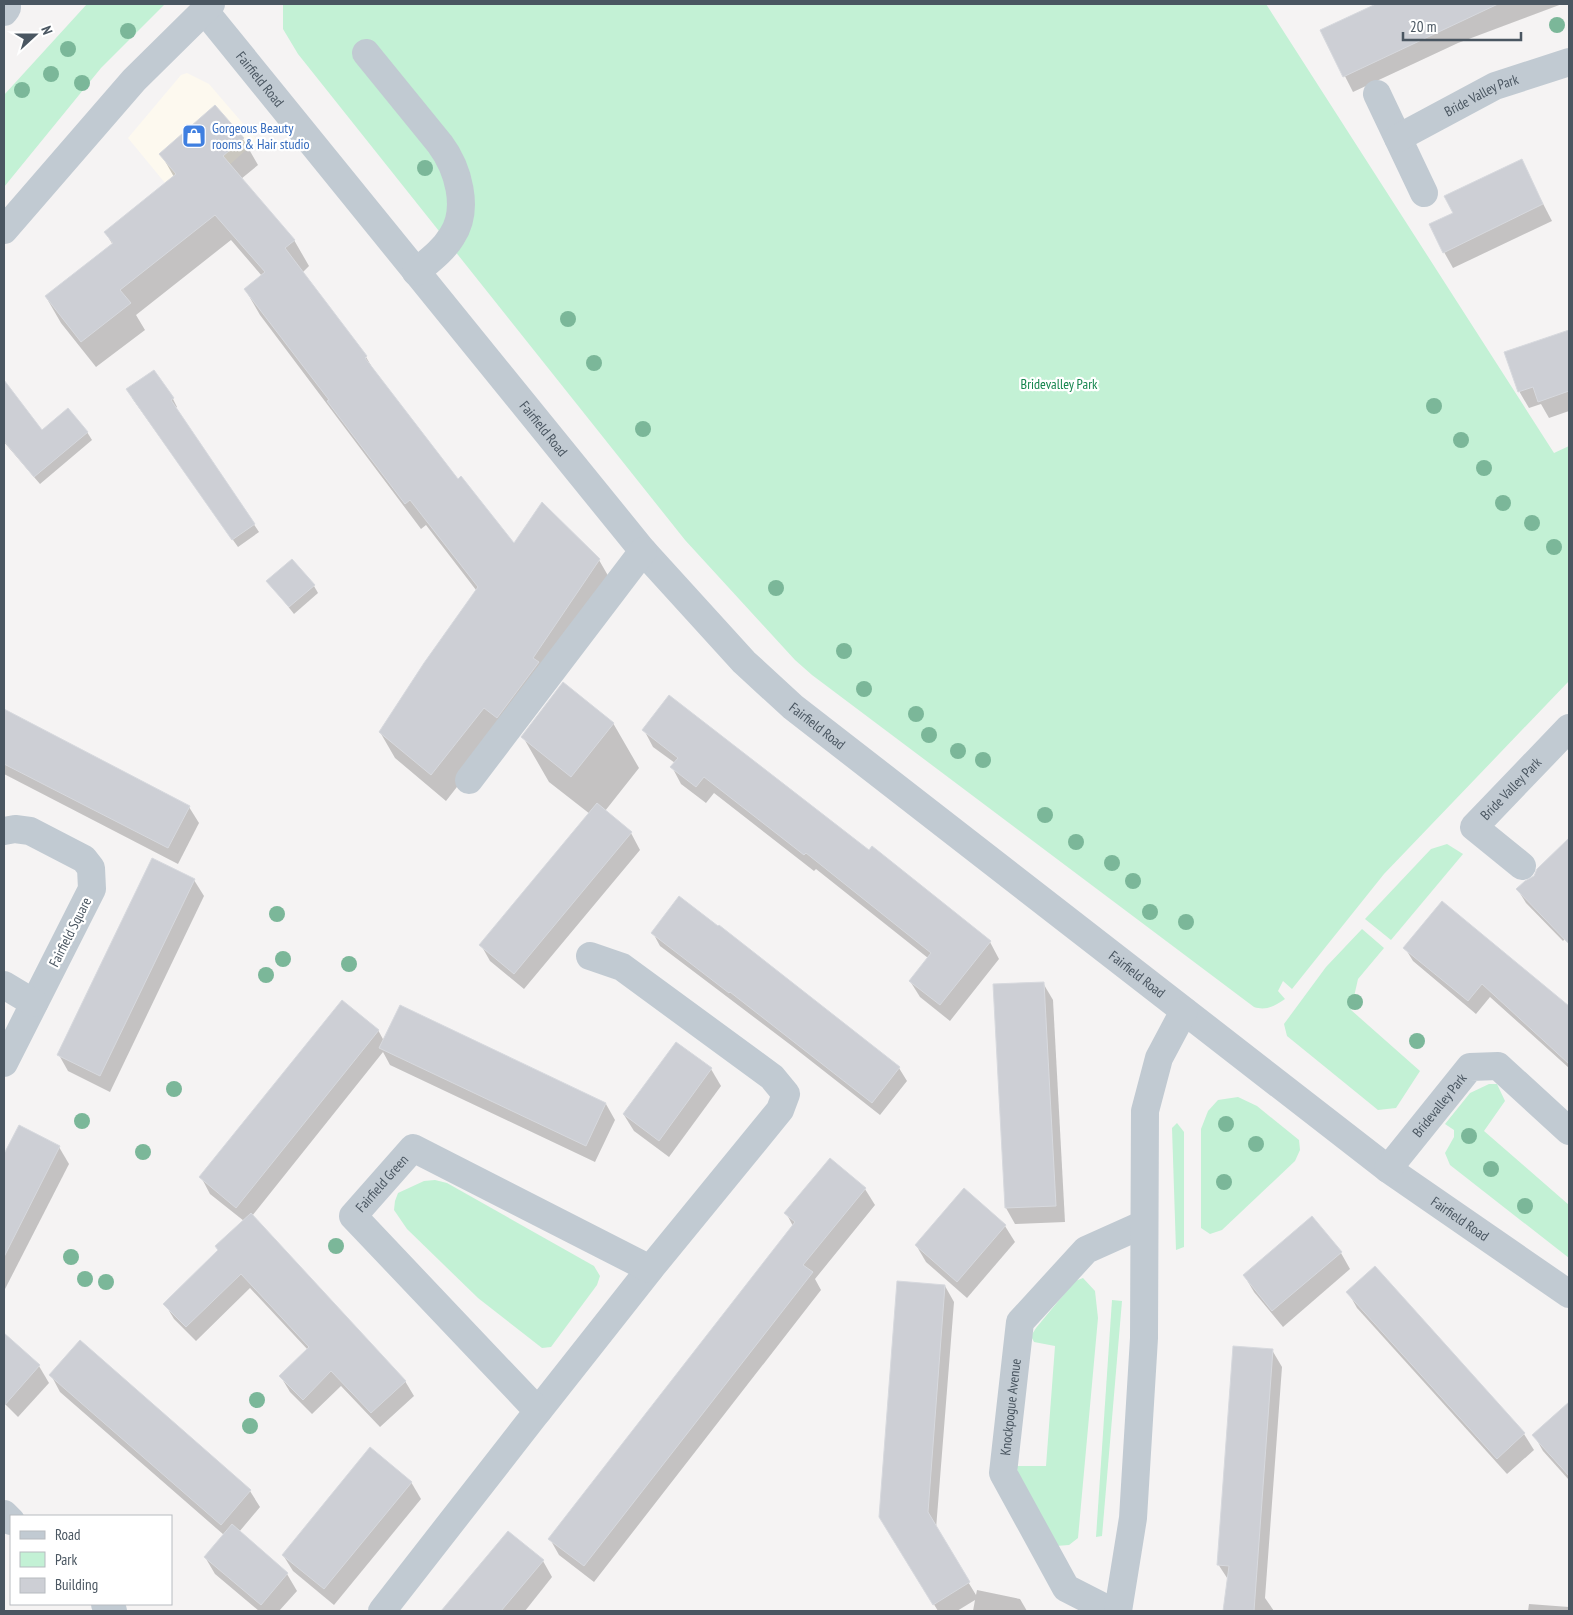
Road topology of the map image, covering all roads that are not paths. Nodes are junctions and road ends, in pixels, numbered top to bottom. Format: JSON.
{"nodes":[{"id":1,"x":7,"y":4,"type":"edge"},
{"id":2,"x":207,"y":7,"type":"edge"},
{"id":3,"x":4,"y":12,"type":"edge"},
{"id":4,"x":366,"y":53,"type":"dead end"},
{"id":5,"x":1569,"y":62,"type":"edge"},
{"id":6,"x":1377,"y":94,"type":"dead end"},
{"id":7,"x":1398,"y":138,"type":"junction"},
{"id":8,"x":1424,"y":193,"type":"dead end"},
{"id":9,"x":4,"y":230,"type":"edge"},
{"id":10,"x":416,"y":272,"type":"junction"},
{"id":11,"x":643,"y":551,"type":"junction"},
{"id":12,"x":1569,"y":728,"type":"edge"},
{"id":13,"x":469,"y":780,"type":"dead end"},
{"id":14,"x":4,"y":831,"type":"edge"},
{"id":15,"x":1522,"y":866,"type":"dead end"},
{"id":16,"x":590,"y":956,"type":"dead end"},
{"id":17,"x":4,"y":986,"type":"edge"},
{"id":18,"x":34,"y":1003,"type":"junction"},
{"id":19,"x":1184,"y":1011,"type":"junction"},
{"id":20,"x":4,"y":1062,"type":"edge"},
{"id":21,"x":1569,"y":1131,"type":"edge"},
{"id":22,"x":1388,"y":1169,"type":"junction"},
{"id":23,"x":1144,"y":1224,"type":"junction"},
{"id":24,"x":650,"y":1269,"type":"junction"},
{"id":25,"x":1569,"y":1294,"type":"edge"},
{"id":26,"x":538,"y":1410,"type":"junction"},
{"id":27,"x":382,"y":1611,"type":"edge"},
{"id":28,"x":1111,"y":1611,"type":"edge"},
{"id":29,"x":1118,"y":1611,"type":"edge"}],
"edges":[{"from":1,"to":3,"type":"street"},
{"from":2,"to":9,"type":"street"},
{"from":2,"to":10,"type":"street","name":"Fairfield Road"},
{"from":4,"to":10,"type":"street"},
{"from":5,"to":7,"type":"street","name":"Bride Valley Park"},
{"from":6,"to":7,"type":"street"},
{"from":7,"to":8,"type":"street"},
{"from":10,"to":11,"type":"street","name":"Fairfield Road"},
{"from":11,"to":13,"type":"street"},
{"from":11,"to":19,"type":"street","name":"Fairfield Road"},
{"from":12,"to":15,"type":"street","name":"Bride Valley Park"},
{"from":14,"to":18,"type":"street","name":"Fairfield Square"},
{"from":16,"to":24,"type":"street"},
{"from":17,"to":18,"type":"street"},
{"from":18,"to":20,"type":"street","name":"Fairfield Square"},
{"from":19,"to":22,"type":"street","name":"Fairfield Road"},
{"from":19,"to":23,"type":"street"},
{"from":21,"to":22,"type":"street","name":"Bridevalley Park"},
{"from":22,"to":25,"type":"street","name":"Fairfield Road"},
{"from":23,"to":28,"type":"street","name":"Knockpogue Avenue"},
{"from":23,"to":29,"type":"street"},
{"from":24,"to":26,"type":"street"},
{"from":24,"to":26,"type":"street","name":"Fairfield Green"},
{"from":26,"to":27,"type":"street"}]}
